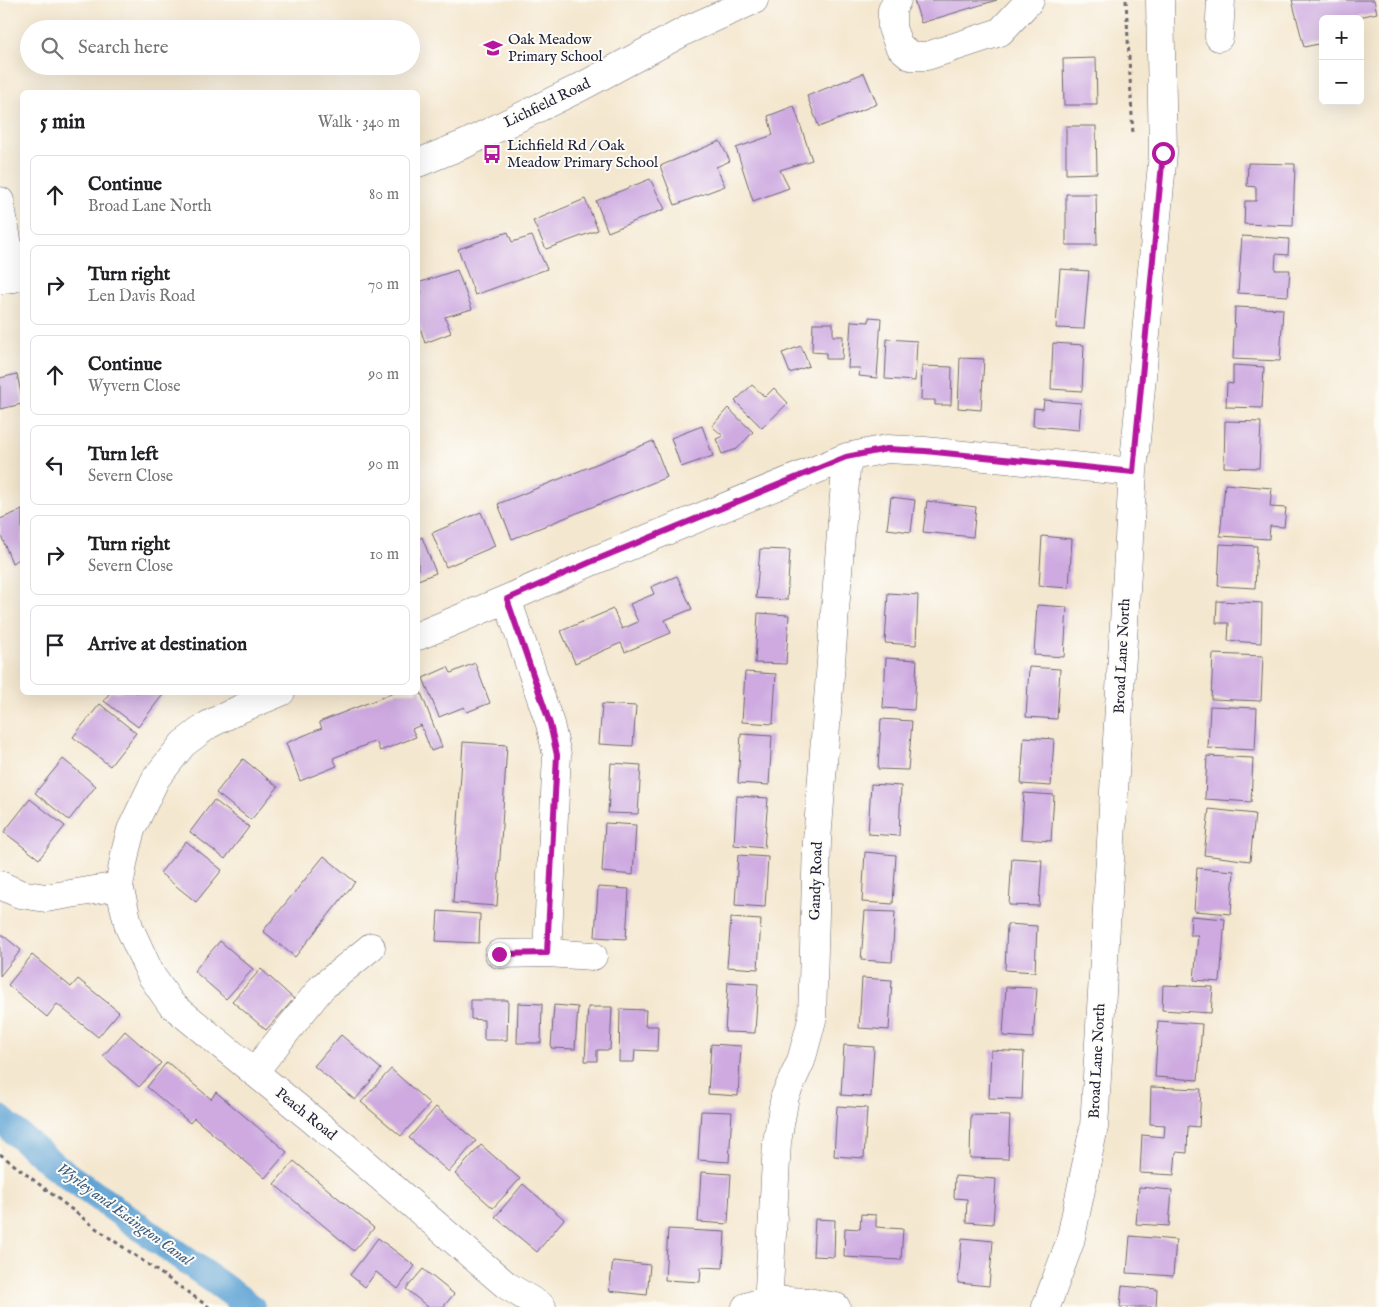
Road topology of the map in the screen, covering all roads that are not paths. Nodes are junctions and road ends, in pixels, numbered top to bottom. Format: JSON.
{"nodes":[{"id":1,"x":754,"y":0,"type":"edge"},
{"id":2,"x":897,"y":0,"type":"edge"},
{"id":3,"x":1030,"y":0,"type":"edge"},
{"id":4,"x":1160,"y":0,"type":"edge"},
{"id":5,"x":1221,"y":0,"type":"edge"},
{"id":6,"x":1219,"y":37,"type":"dead end"},
{"id":7,"x":420,"y":162,"type":"edge"},
{"id":8,"x":0,"y":201,"type":"edge"},
{"id":9,"x":12,"y":278,"type":"edge"},
{"id":10,"x":846,"y":457,"type":"junction"},
{"id":11,"x":1133,"y":472,"type":"junction"},
{"id":12,"x":507,"y":599,"type":"junction"},
{"id":13,"x":420,"y":635,"type":"edge"},
{"id":14,"x":273,"y":695,"type":"edge"},
{"id":15,"x":0,"y":885,"type":"edge"},
{"id":16,"x":119,"y":886,"type":"junction"},
{"id":17,"x":371,"y":947,"type":"dead end"},
{"id":18,"x":547,"y":953,"type":"junction"},
{"id":19,"x":499,"y":954,"type":"dead end"},
{"id":20,"x":593,"y":956,"type":"dead end"},
{"id":21,"x":254,"y":1072,"type":"junction"},
{"id":22,"x":761,"y":1305,"type":"edge"},
{"id":23,"x":542,"y":1307,"type":"edge"},
{"id":24,"x":836,"y":1307,"type":"edge"},
{"id":25,"x":1046,"y":1307,"type":"edge"}],
"edges":[{"from":1,"to":7,"type":"street","name":"Lichfield Road"},
{"from":2,"to":3,"type":"street"},
{"from":4,"to":11,"type":"street","name":"Broad Lane North"},
{"from":5,"to":6,"type":"street"},
{"from":8,"to":9,"type":"street"},
{"from":10,"to":11,"type":"street"},
{"from":10,"to":12,"type":"street"},
{"from":10,"to":22,"type":"street","name":"Gandy Road"},
{"from":11,"to":25,"type":"street","name":"Broad Lane North"},
{"from":12,"to":13,"type":"street"},
{"from":12,"to":18,"type":"street"},
{"from":14,"to":16,"type":"street"},
{"from":15,"to":16,"type":"street"},
{"from":16,"to":21,"type":"street","name":"Peach Road"},
{"from":17,"to":21,"type":"street"},
{"from":18,"to":19,"type":"street"},
{"from":18,"to":20,"type":"street"},
{"from":21,"to":23,"type":"street","name":"Peach Road"},
{"from":22,"to":24,"type":"street"}]}
